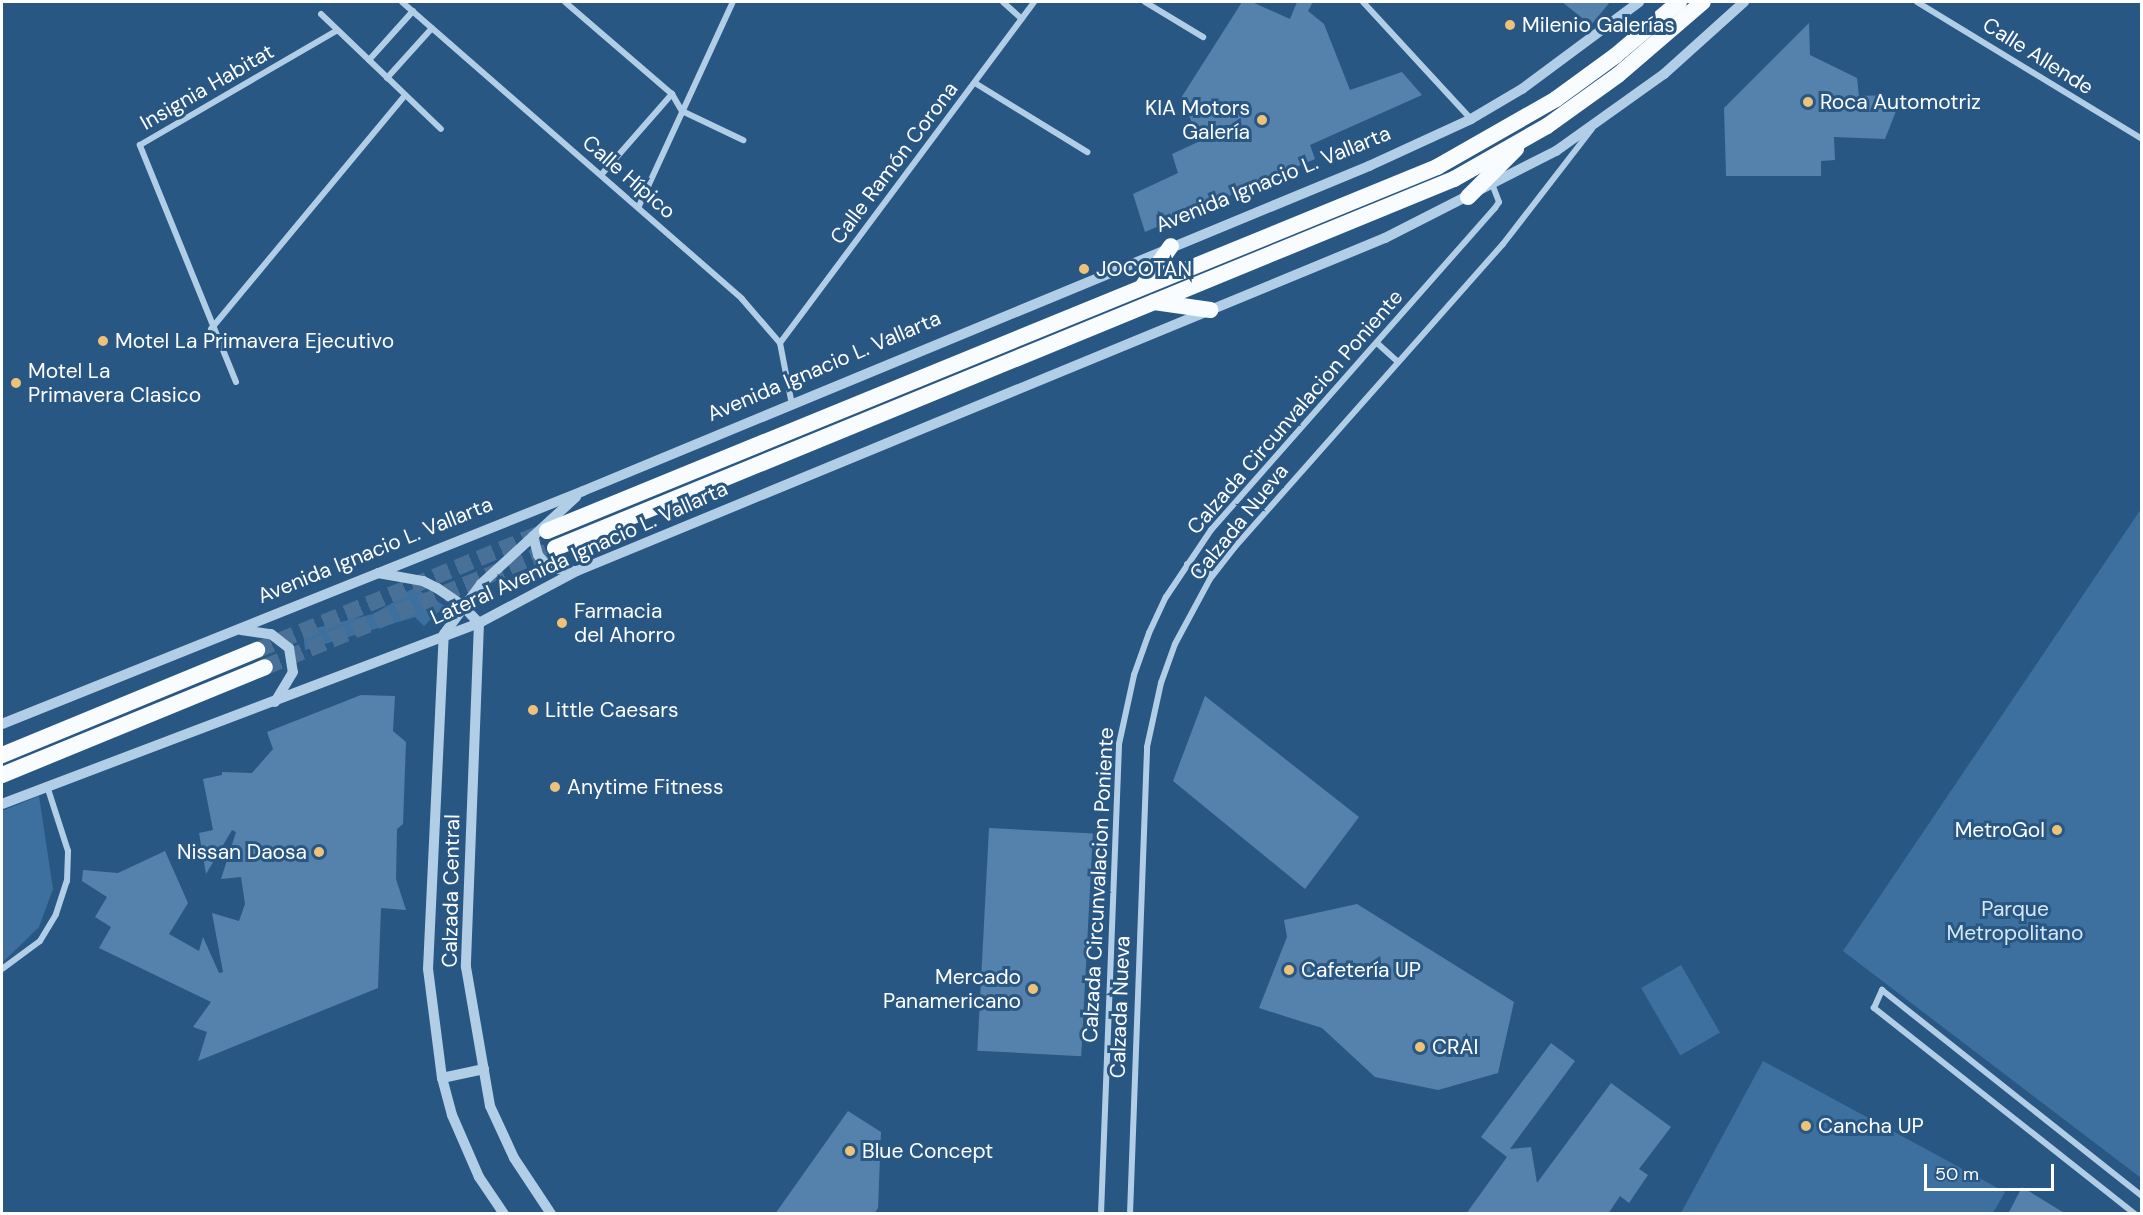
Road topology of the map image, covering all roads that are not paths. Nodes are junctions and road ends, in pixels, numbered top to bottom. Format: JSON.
{"nodes":[{"id":1,"x":402,"y":2,"type":"edge"},
{"id":2,"x":565,"y":2,"type":"edge"},
{"id":3,"x":733,"y":2,"type":"edge"},
{"id":4,"x":1004,"y":2,"type":"edge"},
{"id":5,"x":1034,"y":2,"type":"edge"},
{"id":6,"x":1145,"y":2,"type":"edge"},
{"id":7,"x":1363,"y":2,"type":"edge"},
{"id":8,"x":1639,"y":2,"type":"edge"},
{"id":9,"x":1679,"y":2,"type":"edge"},
{"id":10,"x":1704,"y":2,"type":"edge"},
{"id":11,"x":1744,"y":2,"type":"edge"},
{"id":12,"x":1917,"y":2,"type":"edge"},
{"id":13,"x":413,"y":11,"type":"junction"},
{"id":14,"x":321,"y":14,"type":"dead end"},
{"id":15,"x":1022,"y":20,"type":"junction"},
{"id":16,"x":432,"y":28,"type":"junction"},
{"id":17,"x":336,"y":31,"type":"junction"},
{"id":18,"x":1203,"y":37,"type":"dead end"},
{"id":19,"x":369,"y":60,"type":"junction"},
{"id":20,"x":387,"y":78,"type":"junction"},
{"id":21,"x":975,"y":83,"type":"junction"},
{"id":22,"x":672,"y":94,"type":"junction"},
{"id":23,"x":405,"y":95,"type":"junction"},
{"id":24,"x":682,"y":111,"type":"junction"},
{"id":25,"x":1471,"y":119,"type":"junction"},
{"id":26,"x":1593,"y":127,"type":"junction"},
{"id":27,"x":441,"y":129,"type":"dead end"},
{"id":28,"x":1528,"y":136,"type":"junction"},
{"id":29,"x":2142,"y":139,"type":"edge"},
{"id":30,"x":743,"y":140,"type":"dead end"},
{"id":31,"x":1087,"y":152,"type":"dead end"},
{"id":32,"x":602,"y":175,"type":"junction"},
{"id":33,"x":1493,"y":186,"type":"junction"},
{"id":34,"x":1468,"y":198,"type":"junction"},
{"id":35,"x":639,"y":206,"type":"junction"},
{"id":36,"x":1171,"y":246,"type":"junction"},
{"id":37,"x":1142,"y":288,"type":"junction"},
{"id":38,"x":1153,"y":302,"type":"junction"},
{"id":39,"x":1210,"y":310,"type":"junction"},
{"id":40,"x":212,"y":329,"type":"junction"},
{"id":41,"x":780,"y":343,"type":"junction"},
{"id":42,"x":1377,"y":343,"type":"junction"},
{"id":43,"x":1398,"y":362,"type":"junction"},
{"id":44,"x":236,"y":382,"type":"dead end"},
{"id":45,"x":792,"y":405,"type":"junction"},
{"id":46,"x":583,"y":491,"type":"junction"},
{"id":47,"x":540,"y":533,"type":"junction"},
{"id":48,"x":555,"y":548,"type":"tunnel mouth"},
{"id":49,"x":1187,"y":564,"type":"junction"},
{"id":50,"x":577,"y":571,"type":"junction"},
{"id":51,"x":378,"y":573,"type":"junction"},
{"id":52,"x":1213,"y":575,"type":"junction"},
{"id":53,"x":462,"y":605,"type":"junction"},
{"id":54,"x":479,"y":623,"type":"junction"},
{"id":55,"x":237,"y":630,"type":"junction"},
{"id":56,"x":444,"y":634,"type":"junction"},
{"id":57,"x":257,"y":650,"type":"tunnel mouth"},
{"id":58,"x":265,"y":667,"type":"tunnel mouth"},
{"id":59,"x":275,"y":702,"type":"junction"},
{"id":60,"x":2,"y":724,"type":"edge"},
{"id":61,"x":2,"y":755,"type":"edge"},
{"id":62,"x":2,"y":775,"type":"edge"},
{"id":63,"x":46,"y":786,"type":"junction"},
{"id":64,"x":2,"y":804,"type":"edge"},
{"id":65,"x":2,"y":969,"type":"edge"},
{"id":66,"x":484,"y":1069,"type":"junction"},
{"id":67,"x":442,"y":1078,"type":"junction"},
{"id":68,"x":2142,"y":1196,"type":"edge"},
{"id":69,"x":504,"y":1214,"type":"edge"},
{"id":70,"x":551,"y":1214,"type":"edge"},
{"id":71,"x":1101,"y":1214,"type":"edge"},
{"id":72,"x":1130,"y":1214,"type":"edge"},
{"id":73,"x":2135,"y":1214,"type":"edge"}],
"edges":[{"from":1,"to":13,"type":"street","name":"Calle Hípico"},
{"from":2,"to":22,"type":"street"},
{"from":3,"to":24,"type":"street"},
{"from":4,"to":15,"type":"street"},
{"from":5,"to":15,"type":"street","name":"Calle Ramón Corona"},
{"from":6,"to":18,"type":"street"},
{"from":7,"to":25,"type":"street"},
{"from":8,"to":25,"type":"street","name":"Avenida Ignacio L. Vallarta"},
{"from":9,"to":37,"type":"highway"},
{"from":10,"to":28,"type":"highway"},
{"from":11,"to":26,"type":"street"},
{"from":12,"to":29,"type":"street","name":"Calle Allende"},
{"from":13,"to":16,"type":"street","name":"Calle Hípico"},
{"from":13,"to":19,"type":"street"},
{"from":14,"to":17,"type":"street"},
{"from":15,"to":21,"type":"street","name":"Calle Ramón Corona"},
{"from":16,"to":20,"type":"street"},
{"from":16,"to":32,"type":"street","name":"Calle Hípico"},
{"from":17,"to":19,"type":"street"},
{"from":17,"to":40,"type":"street","name":"Insignia Habitat"},
{"from":19,"to":20,"type":"street"},
{"from":20,"to":23,"type":"street"},
{"from":21,"to":31,"type":"street"},
{"from":21,"to":41,"type":"street","name":"Calle Ramón Corona"},
{"from":22,"to":24,"type":"street"},
{"from":22,"to":32,"type":"street"},
{"from":23,"to":27,"type":"street"},
{"from":23,"to":40,"type":"street"},
{"from":24,"to":30,"type":"street"},
{"from":24,"to":35,"type":"street"},
{"from":25,"to":36,"type":"street","name":"Avenida Ignacio L. Vallarta"},
{"from":26,"to":33,"type":"street"},
{"from":26,"to":43,"type":"street","name":"Calzada Nueva"},
{"from":28,"to":34,"type":"highway"},
{"from":28,"to":38,"type":"highway"},
{"from":32,"to":35,"type":"street","name":"Calle Hípico"},
{"from":33,"to":34,"type":"street"},
{"from":33,"to":42,"type":"street","name":"Calzada Circunvalacion Poniente"},
{"from":34,"to":39,"type":"street"},
{"from":35,"to":41,"type":"street","name":"Calle Hípico"},
{"from":36,"to":37,"type":"highway"},
{"from":36,"to":45,"type":"street","name":"Avenida Ignacio L. Vallarta"},
{"from":37,"to":47,"type":"highway"},
{"from":38,"to":39,"type":"highway"},
{"from":38,"to":48,"type":"highway"},
{"from":39,"to":50,"type":"street","name":"Lateral Avenida Ignacio L. Vallarta"},
{"from":40,"to":44,"type":"street","name":"Insignia Habitat"},
{"from":41,"to":45,"type":"street","name":"Calle Hípico"},
{"from":42,"to":43,"type":"street"},
{"from":42,"to":49,"type":"street","name":"Calzada Circunvalacion Poniente"},
{"from":43,"to":52,"type":"street","name":"Calzada Nueva"},
{"from":45,"to":46,"type":"street","name":"Avenida Ignacio L. Vallarta"},
{"from":46,"to":47,"type":"street"},
{"from":46,"to":51,"type":"street","name":"Avenida Ignacio L. Vallarta"},
{"from":47,"to":50,"type":"street"},
{"from":47,"to":53,"type":"street"},
{"from":49,"to":52,"type":"street"},
{"from":49,"to":71,"type":"street","name":"Calzada Circunvalacion Poniente"},
{"from":50,"to":54,"type":"street","name":"Lateral Avenida Ignacio L. Vallarta"},
{"from":51,"to":53,"type":"street"},
{"from":51,"to":55,"type":"street","name":"Avenida Ignacio L. Vallarta"},
{"from":52,"to":72,"type":"street","name":"Calzada Nueva"},
{"from":53,"to":54,"type":"street"},
{"from":53,"to":56,"type":"street"},
{"from":54,"to":56,"type":"street","name":"Lateral Avenida Ignacio L. Vallarta"},
{"from":54,"to":66,"type":"street","name":"Calzada Central"},
{"from":55,"to":59,"type":"street"},
{"from":55,"to":60,"type":"street","name":"Avenida Ignacio L. Vallarta"},
{"from":56,"to":59,"type":"street","name":"Lateral Avenida Ignacio L. Vallarta"},
{"from":56,"to":67,"type":"street","name":"Calzada Central"},
{"from":57,"to":61,"type":"highway"},
{"from":58,"to":62,"type":"highway"},
{"from":59,"to":63,"type":"street","name":"Lateral Avenida Ignacio L. Vallarta"},
{"from":63,"to":64,"type":"street","name":"Lateral Avenida Ignacio L. Vallarta"},
{"from":63,"to":65,"type":"street"},
{"from":66,"to":67,"type":"street"},
{"from":66,"to":70,"type":"street","name":"Calzada Central"},
{"from":67,"to":69,"type":"street","name":"Calzada Central"},
{"from":68,"to":73,"type":"street"}]}
